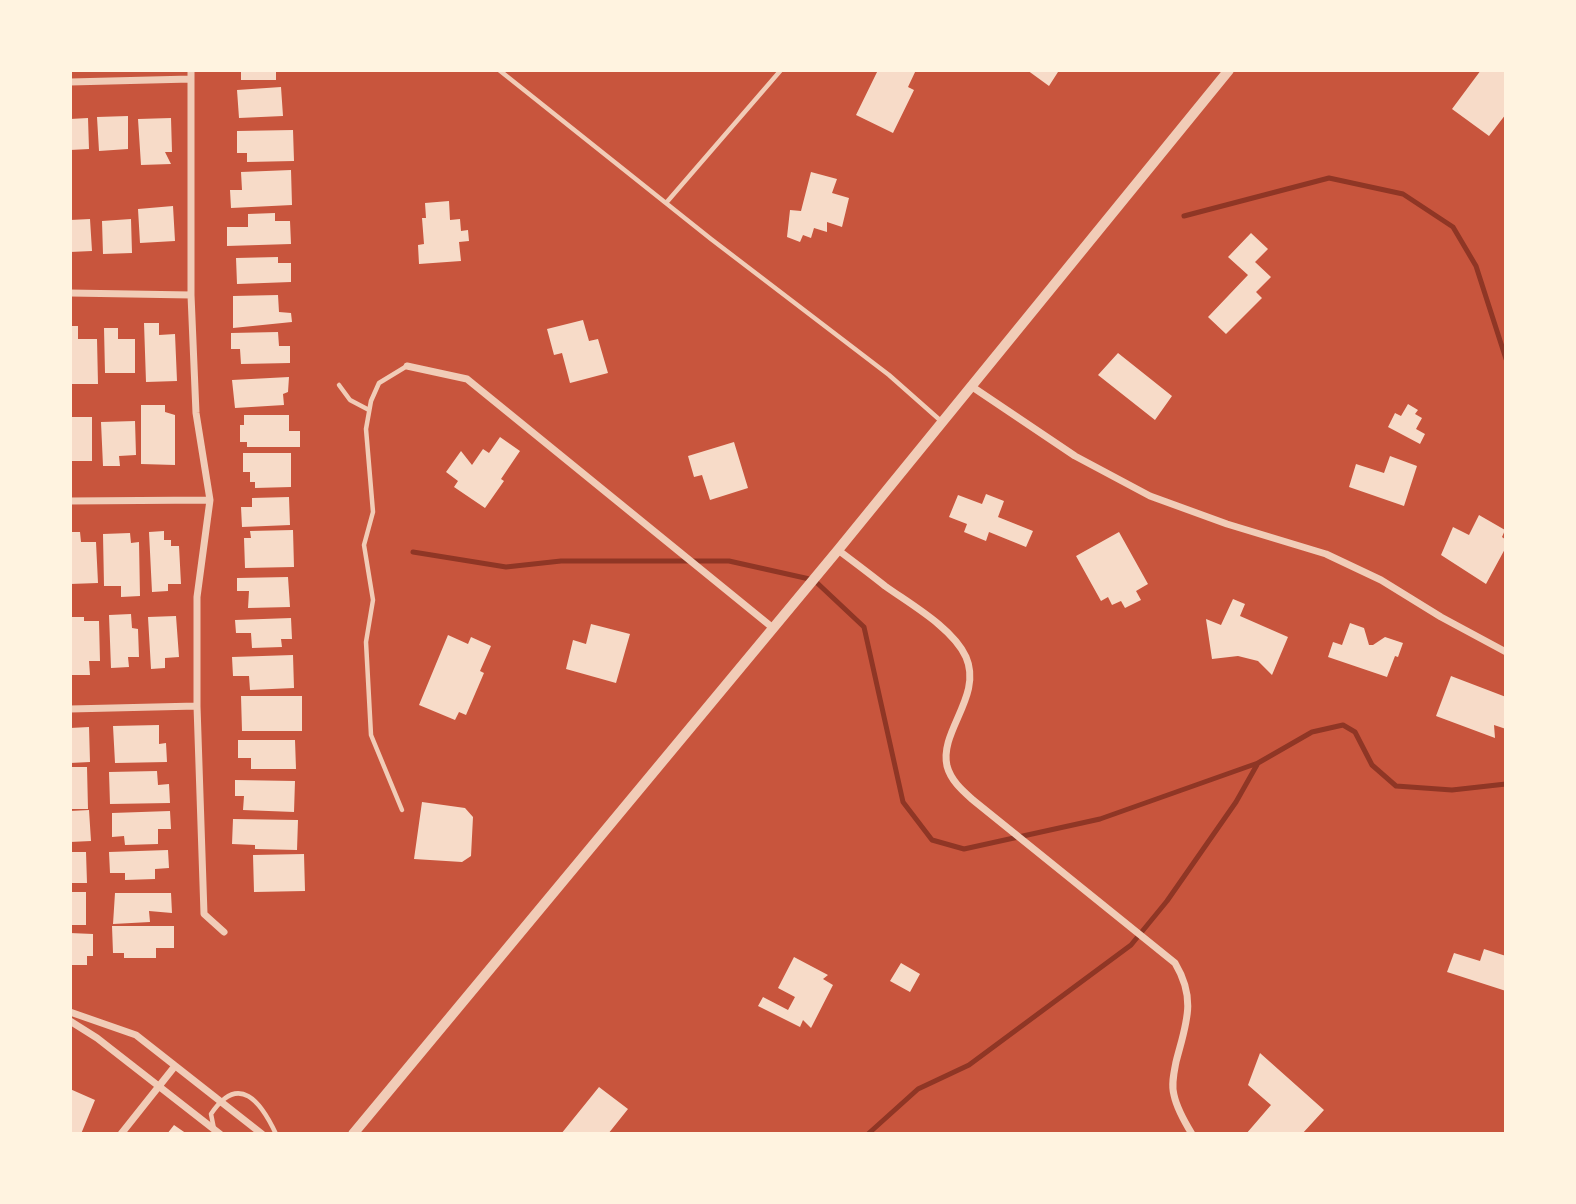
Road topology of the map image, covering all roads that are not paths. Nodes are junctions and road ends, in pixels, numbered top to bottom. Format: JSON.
{"nodes":[{"id":1,"x":499,"y":70,"type":"edge"},
{"id":2,"x":781,"y":70,"type":"edge"},
{"id":3,"x":1229,"y":70,"type":"edge"},
{"id":4,"x":191,"y":74,"type":"edge"},
{"id":5,"x":70,"y":82,"type":"edge"},
{"id":6,"x":666,"y":203,"type":"junction"},
{"id":7,"x":70,"y":293,"type":"edge"},
{"id":8,"x":191,"y":295,"type":"junction"},
{"id":9,"x":407,"y":366,"type":"joint"},
{"id":10,"x":339,"y":385,"type":"dead end"},
{"id":11,"x":971,"y":386,"type":"junction"},
{"id":12,"x":369,"y":410,"type":"junction"},
{"id":13,"x":942,"y":422,"type":"junction"},
{"id":14,"x":210,"y":500,"type":"junction"},
{"id":15,"x":70,"y":501,"type":"edge"},
{"id":16,"x":838,"y":550,"type":"junction"},
{"id":17,"x":773,"y":628,"type":"junction"},
{"id":18,"x":1506,"y":652,"type":"edge"},
{"id":19,"x":197,"y":706,"type":"junction"},
{"id":20,"x":70,"y":709,"type":"edge"},
{"id":21,"x":402,"y":810,"type":"dead end"},
{"id":22,"x":225,"y":933,"type":"dead end"},
{"id":23,"x":70,"y":1012,"type":"edge"},
{"id":24,"x":70,"y":1021,"type":"edge"},
{"id":25,"x":175,"y":1066,"type":"junction"},
{"id":26,"x":159,"y":1086,"type":"junction"},
{"id":27,"x":220,"y":1101,"type":"junction"},
{"id":28,"x":217,"y":1131,"type":"edge"},
{"id":29,"x":121,"y":1134,"type":"edge"},
{"id":30,"x":262,"y":1134,"type":"edge"},
{"id":31,"x":276,"y":1134,"type":"edge"},
{"id":32,"x":353,"y":1134,"type":"edge"},
{"id":33,"x":1192,"y":1134,"type":"edge"}],
"edges":[{"from":1,"to":6,"type":"lane"},
{"from":2,"to":6,"type":"lane"},
{"from":3,"to":11,"type":"street"},
{"from":4,"to":5,"type":"street"},
{"from":4,"to":8,"type":"street"},
{"from":6,"to":13,"type":"lane"},
{"from":7,"to":8,"type":"street"},
{"from":8,"to":14,"type":"street"},
{"from":9,"to":12,"type":"lane"},
{"from":9,"to":17,"type":"street"},
{"from":10,"to":12,"type":"lane"},
{"from":11,"to":13,"type":"street"},
{"from":11,"to":18,"type":"street"},
{"from":12,"to":21,"type":"lane"},
{"from":13,"to":16,"type":"street"},
{"from":14,"to":15,"type":"street"},
{"from":14,"to":19,"type":"street"},
{"from":16,"to":17,"type":"street"},
{"from":16,"to":33,"type":"street"},
{"from":17,"to":32,"type":"street"},
{"from":19,"to":20,"type":"street"},
{"from":19,"to":22,"type":"street"},
{"from":23,"to":25,"type":"street"},
{"from":24,"to":26,"type":"street"},
{"from":25,"to":26,"type":"street"},
{"from":25,"to":27,"type":"street"},
{"from":26,"to":28,"type":"street"},
{"from":26,"to":29,"type":"street"},
{"from":27,"to":28,"type":"lane"},
{"from":27,"to":30,"type":"street"},
{"from":27,"to":31,"type":"lane"}]}
